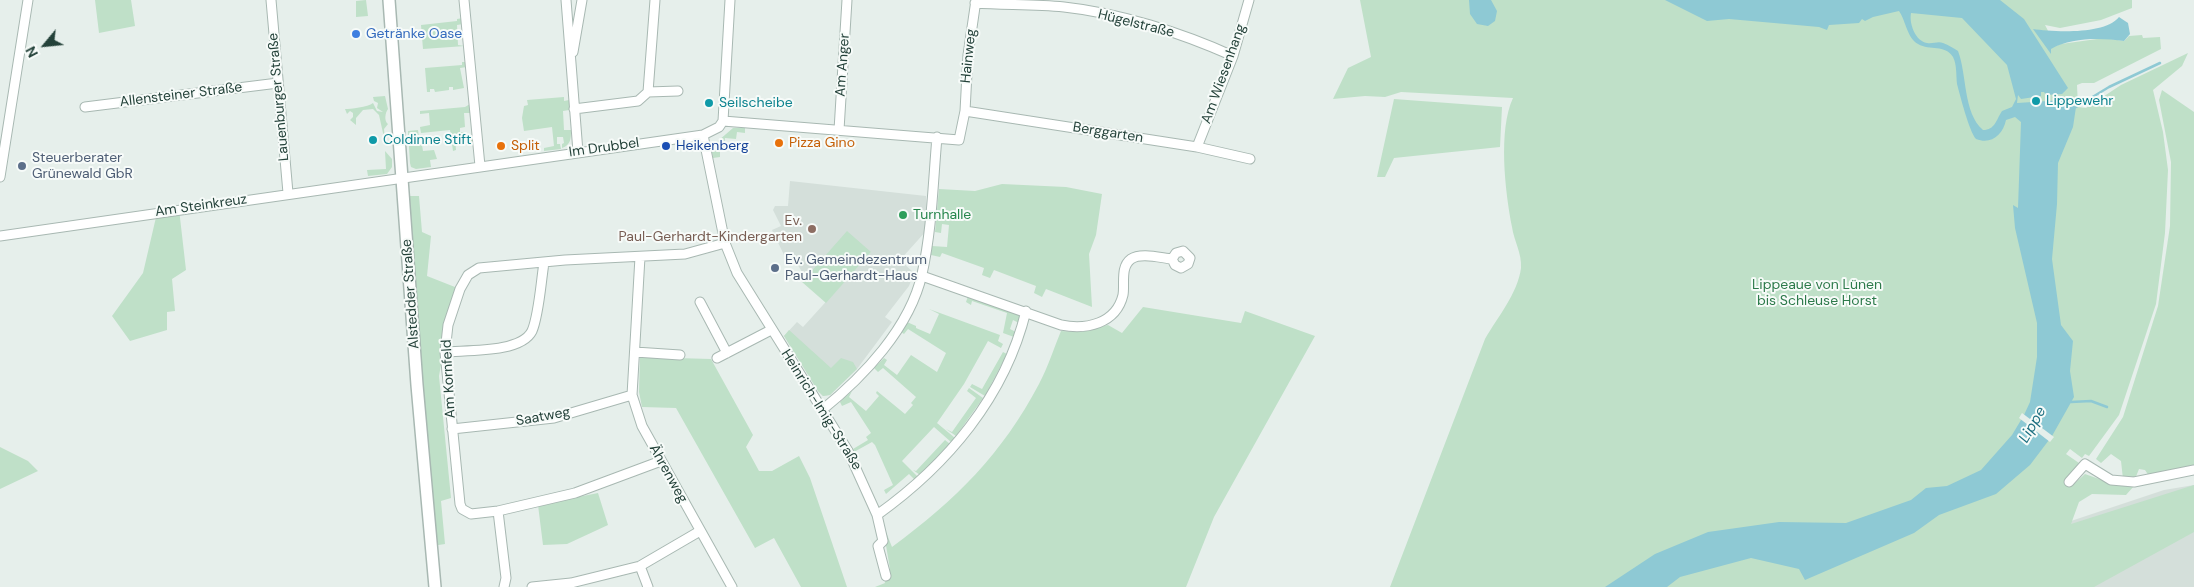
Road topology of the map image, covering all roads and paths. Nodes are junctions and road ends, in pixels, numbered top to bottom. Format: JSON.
{"nodes":[{"id":1,"x":28,"y":0,"type":"edge"},
{"id":2,"x":271,"y":0,"type":"edge"},
{"id":3,"x":389,"y":0,"type":"edge"},
{"id":4,"x":464,"y":0,"type":"edge"},
{"id":5,"x":566,"y":0,"type":"edge"},
{"id":6,"x":582,"y":0,"type":"edge"},
{"id":7,"x":655,"y":0,"type":"edge"},
{"id":8,"x":730,"y":0,"type":"edge"},
{"id":9,"x":847,"y":0,"type":"edge"},
{"id":10,"x":1249,"y":0,"type":"edge"},
{"id":11,"x":975,"y":2,"type":"edge"},
{"id":12,"x":1233,"y":56,"type":"junction"},
{"id":13,"x":571,"y":65,"type":"junction"},
{"id":14,"x":278,"y":83,"type":"junction"},
{"id":15,"x":678,"y":91,"type":"dead end"},
{"id":16,"x":648,"y":92,"type":"junction"},
{"id":17,"x":85,"y":107,"type":"dead end"},
{"id":18,"x":574,"y":109,"type":"junction"},
{"id":19,"x":965,"y":111,"type":"junction"},
{"id":20,"x":723,"y":121,"type":"junction"},
{"id":21,"x":839,"y":130,"type":"junction"},
{"id":22,"x":703,"y":135,"type":"junction"},
{"id":23,"x":937,"y":137,"type":"junction"},
{"id":24,"x":1197,"y":147,"type":"junction"},
{"id":25,"x":578,"y":152,"type":"junction"},
{"id":26,"x":1250,"y":159,"type":"dead end"},
{"id":27,"x":480,"y":166,"type":"junction"},
{"id":28,"x":0,"y":177,"type":"edge"},
{"id":29,"x":403,"y":177,"type":"junction"},
{"id":30,"x":288,"y":193,"type":"junction"},
{"id":31,"x":0,"y":236,"type":"edge"},
{"id":32,"x":725,"y":243,"type":"junction"},
{"id":33,"x":640,"y":257,"type":"junction"},
{"id":34,"x":1172,"y":259,"type":"dead end"},
{"id":35,"x":544,"y":263,"type":"junction"},
{"id":36,"x":922,"y":276,"type":"junction"},
{"id":37,"x":700,"y":302,"type":"dead end"},
{"id":38,"x":1026,"y":311,"type":"junction"},
{"id":39,"x":771,"y":330,"type":"junction"},
{"id":40,"x":445,"y":352,"type":"junction"},
{"id":41,"x":636,"y":352,"type":"junction"},
{"id":42,"x":727,"y":354,"type":"junction"},
{"id":43,"x":680,"y":355,"type":"dead end"},
{"id":44,"x":717,"y":358,"type":"dead end"},
{"id":45,"x":632,"y":395,"type":"junction"},
{"id":46,"x":822,"y":410,"type":"junction"},
{"id":47,"x":452,"y":429,"type":"junction"},
{"id":48,"x":661,"y":461,"type":"junction"},
{"id":49,"x":2194,"y":470,"type":"edge"},
{"id":50,"x":2069,"y":482,"type":"dead end"},
{"id":51,"x":498,"y":511,"type":"junction"},
{"id":52,"x":876,"y":515,"type":"junction"},
{"id":53,"x":700,"y":531,"type":"junction"},
{"id":54,"x":640,"y":566,"type":"junction"},
{"id":55,"x":886,"y":576,"type":"dead end"},
{"id":56,"x":571,"y":585,"type":"edge"},
{"id":57,"x":435,"y":587,"type":"edge"},
{"id":58,"x":504,"y":587,"type":"edge"},
{"id":59,"x":532,"y":587,"type":"edge"},
{"id":60,"x":648,"y":587,"type":"edge"},
{"id":61,"x":732,"y":587,"type":"edge"}],
"edges":[{"from":1,"to":28,"type":"street"},
{"from":2,"to":14,"type":"street","name":"Lauenburger Straße"},
{"from":3,"to":29,"type":"street","name":"Alstedder Straße"},
{"from":4,"to":27,"type":"street"},
{"from":5,"to":13,"type":"street"},
{"from":6,"to":13,"type":"street"},
{"from":7,"to":16,"type":"street"},
{"from":8,"to":20,"type":"street"},
{"from":9,"to":21,"type":"street","name":"Am Anger"},
{"from":10,"to":12,"type":"street","name":"Am Wiesenhang"},
{"from":11,"to":12,"type":"street","name":"Hügelstraße"},
{"from":11,"to":19,"type":"street","name":"Hainweg"},
{"from":12,"to":24,"type":"street","name":"Am Wiesenhang"},
{"from":13,"to":18,"type":"street"},
{"from":14,"to":17,"type":"street","name":"Allensteiner Straße"},
{"from":14,"to":30,"type":"street","name":"Lauenburger Straße"},
{"from":15,"to":16,"type":"street"},
{"from":16,"to":18,"type":"street"},
{"from":18,"to":25,"type":"street"},
{"from":19,"to":23,"type":"street","name":"Hainweg"},
{"from":19,"to":24,"type":"street","name":"Berggarten"},
{"from":20,"to":21,"type":"street"},
{"from":20,"to":22,"type":"street","name":"Im Drubbel"},
{"from":21,"to":23,"type":"street"},
{"from":22,"to":25,"type":"street","name":"Im Drubbel"},
{"from":22,"to":32,"type":"street","name":"Heinrich-Imig-Straße"},
{"from":23,"to":36,"type":"street"},
{"from":24,"to":26,"type":"street","name":"Berggarten"},
{"from":25,"to":27,"type":"street","name":"Im Drubbel"},
{"from":27,"to":29,"type":"street","name":"Im Drubbel"},
{"from":29,"to":30,"type":"street","name":"Am Steinkreuz"},
{"from":29,"to":57,"type":"street","name":"Alstedder Straße"},
{"from":30,"to":31,"type":"street","name":"Am Steinkreuz"},
{"from":32,"to":33,"type":"street","name":"Am Kornfeld"},
{"from":32,"to":39,"type":"street","name":"Heinrich-Imig-Straße"},
{"from":33,"to":35,"type":"street","name":"Am Kornfeld"},
{"from":33,"to":41,"type":"street","name":"Ährenweg"},
{"from":34,"to":38,"type":"street"},
{"from":35,"to":40,"type":"street","name":"Am Kornfeld"},
{"from":35,"to":40,"type":"street"},
{"from":36,"to":38,"type":"street"},
{"from":36,"to":46,"type":"street"},
{"from":37,"to":42,"type":"street"},
{"from":38,"to":52,"type":"street"},
{"from":39,"to":42,"type":"street"},
{"from":39,"to":46,"type":"street","name":"Heinrich-Imig-Straße"},
{"from":40,"to":47,"type":"street","name":"Am Kornfeld"},
{"from":41,"to":43,"type":"street"},
{"from":41,"to":45,"type":"street","name":"Ährenweg"},
{"from":42,"to":44,"type":"street"},
{"from":45,"to":47,"type":"street","name":"Saatweg"},
{"from":45,"to":48,"type":"street","name":"Ährenweg"},
{"from":46,"to":52,"type":"street","name":"Heinrich-Imig-Straße"},
{"from":47,"to":51,"type":"street","name":"Am Kornfeld"},
{"from":48,"to":51,"type":"street","name":"Am Kornfeld"},
{"from":48,"to":53,"type":"street","name":"Ährenweg"},
{"from":49,"to":50,"type":"street"},
{"from":51,"to":58,"type":"street"},
{"from":52,"to":55,"type":"street","name":"Heinrich-Imig-Straße"},
{"from":53,"to":54,"type":"street"},
{"from":53,"to":61,"type":"street","name":"Ährenweg"},
{"from":54,"to":56,"type":"street"},
{"from":54,"to":60,"type":"street"},
{"from":56,"to":59,"type":"street"}]}
